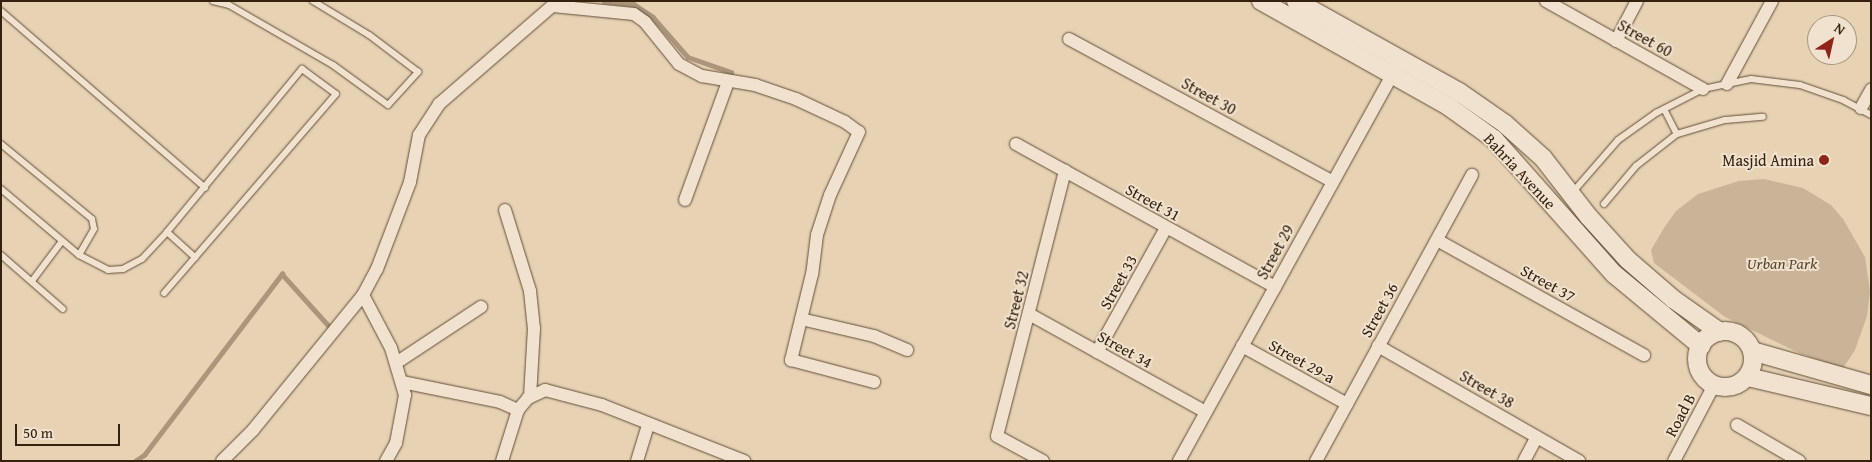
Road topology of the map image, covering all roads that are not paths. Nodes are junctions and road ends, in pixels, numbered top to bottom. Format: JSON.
{"nodes":[{"id":1,"x":213,"y":1,"type":"edge"},
{"id":2,"x":313,"y":1,"type":"edge"},
{"id":3,"x":1260,"y":1,"type":"edge"},
{"id":4,"x":1546,"y":1,"type":"edge"},
{"id":5,"x":1637,"y":1,"type":"edge"},
{"id":6,"x":1772,"y":1,"type":"edge"},
{"id":7,"x":1304,"y":3,"type":"edge"},
{"id":8,"x":555,"y":4,"type":"edge"},
{"id":9,"x":1,"y":11,"type":"edge"},
{"id":10,"x":1069,"y":39,"type":"dead end"},
{"id":11,"x":1616,"y":40,"type":"junction"},
{"id":12,"x":1400,"y":60,"type":"junction"},
{"id":13,"x":1392,"y":76,"type":"junction"},
{"id":14,"x":728,"y":82,"type":"junction"},
{"id":15,"x":1727,"y":84,"type":"junction"},
{"id":16,"x":1703,"y":89,"type":"junction"},
{"id":17,"x":1871,"y":90,"type":"edge"},
{"id":18,"x":1664,"y":108,"type":"junction"},
{"id":19,"x":1866,"y":112,"type":"edge"},
{"id":20,"x":1763,"y":117,"type":"dead end"},
{"id":21,"x":1677,"y":134,"type":"junction"},
{"id":22,"x":1,"y":144,"type":"edge"},
{"id":23,"x":1016,"y":144,"type":"dead end"},
{"id":24,"x":1065,"y":171,"type":"junction"},
{"id":25,"x":1472,"y":176,"type":"dead end"},
{"id":26,"x":1333,"y":182,"type":"junction"},
{"id":27,"x":205,"y":188,"type":"junction"},
{"id":28,"x":1,"y":189,"type":"edge"},
{"id":29,"x":1572,"y":194,"type":"junction"},
{"id":30,"x":685,"y":200,"type":"dead end"},
{"id":31,"x":1604,"y":204,"type":"dead end"},
{"id":32,"x":505,"y":210,"type":"dead end"},
{"id":33,"x":1166,"y":228,"type":"junction"},
{"id":34,"x":166,"y":232,"type":"junction"},
{"id":35,"x":1437,"y":240,"type":"junction"},
{"id":36,"x":62,"y":241,"type":"junction"},
{"id":37,"x":1,"y":255,"type":"edge"},
{"id":38,"x":78,"y":255,"type":"junction"},
{"id":39,"x":195,"y":257,"type":"junction"},
{"id":40,"x":32,"y":281,"type":"junction"},
{"id":41,"x":1275,"y":287,"type":"junction"},
{"id":42,"x":164,"y":294,"type":"dead end"},
{"id":43,"x":363,"y":295,"type":"junction"},
{"id":44,"x":481,"y":306,"type":"dead end"},
{"id":45,"x":63,"y":309,"type":"dead end"},
{"id":46,"x":1029,"y":314,"type":"junction"},
{"id":47,"x":801,"y":319,"type":"junction"},
{"id":48,"x":1720,"y":332,"type":"junction"},
{"id":49,"x":1242,"y":346,"type":"junction"},
{"id":50,"x":1378,"y":346,"type":"junction"},
{"id":51,"x":1701,"y":346,"type":"junction"},
{"id":52,"x":907,"y":350,"type":"dead end"},
{"id":53,"x":1752,"y":351,"type":"junction"},
{"id":54,"x":1097,"y":352,"type":"junction"},
{"id":55,"x":1644,"y":355,"type":"dead end"},
{"id":56,"x":396,"y":363,"type":"junction"},
{"id":57,"x":1748,"y":377,"type":"junction"},
{"id":58,"x":402,"y":382,"type":"junction"},
{"id":59,"x":874,"y":382,"type":"dead end"},
{"id":60,"x":1714,"y":385,"type":"junction"},
{"id":61,"x":1871,"y":385,"type":"edge"},
{"id":62,"x":530,"y":397,"type":"junction"},
{"id":63,"x":1347,"y":404,"type":"junction"},
{"id":64,"x":1871,"y":406,"type":"edge"},
{"id":65,"x":518,"y":410,"type":"junction"},
{"id":66,"x":1206,"y":412,"type":"junction"},
{"id":67,"x":648,"y":425,"type":"junction"},
{"id":68,"x":1737,"y":425,"type":"dead end"},
{"id":69,"x":1537,"y":437,"type":"junction"},
{"id":70,"x":1320,"y":459,"type":"edge"},
{"id":71,"x":222,"y":461,"type":"edge"},
{"id":72,"x":386,"y":461,"type":"edge"},
{"id":73,"x":502,"y":461,"type":"edge"},
{"id":74,"x":637,"y":461,"type":"edge"},
{"id":75,"x":744,"y":461,"type":"edge"},
{"id":76,"x":1043,"y":461,"type":"edge"},
{"id":77,"x":1179,"y":461,"type":"edge"},
{"id":78,"x":1524,"y":461,"type":"edge"},
{"id":79,"x":1579,"y":461,"type":"edge"},
{"id":80,"x":1674,"y":461,"type":"edge"},
{"id":81,"x":1799,"y":461,"type":"edge"}],
"edges":[{"from":1,"to":2,"type":"lane"},
{"from":3,"to":13,"type":"street","name":"Bahria Avenue"},
{"from":4,"to":11,"type":"street","name":"Street 60"},
{"from":5,"to":11,"type":"street"},
{"from":6,"to":15,"type":"street"},
{"from":7,"to":12,"type":"street","name":"Bahria Avenue"},
{"from":8,"to":14,"type":"street"},
{"from":8,"to":43,"type":"street"},
{"from":9,"to":27,"type":"lane"},
{"from":10,"to":26,"type":"street","name":"Street 30"},
{"from":11,"to":16,"type":"street","name":"Street 60"},
{"from":12,"to":13,"type":"street","name":"Street 29"},
{"from":12,"to":29,"type":"street","name":"Bahria Avenue"},
{"from":13,"to":26,"type":"street","name":"Street 29"},
{"from":13,"to":51,"type":"street","name":"Bahria Avenue"},
{"from":14,"to":30,"type":"street"},
{"from":14,"to":47,"type":"street"},
{"from":15,"to":16,"type":"lane"},
{"from":15,"to":19,"type":"lane"},
{"from":16,"to":18,"type":"lane"},
{"from":17,"to":19,"type":"street"},
{"from":18,"to":21,"type":"lane"},
{"from":18,"to":29,"type":"lane"},
{"from":20,"to":21,"type":"lane"},
{"from":21,"to":31,"type":"lane"},
{"from":22,"to":38,"type":"lane"},
{"from":23,"to":24,"type":"street","name":"Street 31"},
{"from":24,"to":33,"type":"street","name":"Street 31"},
{"from":24,"to":46,"type":"street","name":"Street 32"},
{"from":25,"to":35,"type":"street","name":"Street 36"},
{"from":26,"to":41,"type":"street","name":"Street 29"},
{"from":27,"to":34,"type":"lane"},
{"from":27,"to":39,"type":"lane"},
{"from":28,"to":36,"type":"lane"},
{"from":29,"to":48,"type":"street","name":"Bahria Avenue"},
{"from":32,"to":62,"type":"street"},
{"from":33,"to":41,"type":"street","name":"Street 31"},
{"from":33,"to":54,"type":"street","name":"Street 33"},
{"from":34,"to":38,"type":"lane"},
{"from":34,"to":39,"type":"lane"},
{"from":35,"to":50,"type":"street","name":"Street 36"},
{"from":35,"to":55,"type":"street","name":"Street 37"},
{"from":36,"to":38,"type":"lane"},
{"from":36,"to":40,"type":"lane"},
{"from":37,"to":40,"type":"lane"},
{"from":39,"to":42,"type":"lane"},
{"from":40,"to":45,"type":"lane"},
{"from":41,"to":49,"type":"street","name":"Street 29"},
{"from":43,"to":56,"type":"street"},
{"from":43,"to":71,"type":"street"},
{"from":44,"to":56,"type":"street"},
{"from":46,"to":54,"type":"street","name":"Street 34"},
{"from":46,"to":76,"type":"street","name":"Street 32"},
{"from":47,"to":52,"type":"street"},
{"from":47,"to":59,"type":"street"},
{"from":48,"to":51,"type":"street"},
{"from":48,"to":53,"type":"street"},
{"from":49,"to":63,"type":"street","name":"Street 29-a"},
{"from":49,"to":66,"type":"street","name":"Street 29"},
{"from":50,"to":63,"type":"street","name":"Street 36"},
{"from":50,"to":69,"type":"street","name":"Street 38"},
{"from":51,"to":60,"type":"street"},
{"from":53,"to":57,"type":"street"},
{"from":53,"to":61,"type":"street"},
{"from":54,"to":66,"type":"street","name":"Street 34"},
{"from":56,"to":58,"type":"street"},
{"from":57,"to":60,"type":"street"},
{"from":57,"to":64,"type":"street"},
{"from":58,"to":65,"type":"street"},
{"from":58,"to":72,"type":"street"},
{"from":60,"to":80,"type":"street","name":"Road B"},
{"from":62,"to":65,"type":"street"},
{"from":62,"to":67,"type":"street"},
{"from":63,"to":70,"type":"street","name":"Street 36"},
{"from":65,"to":73,"type":"street"},
{"from":66,"to":77,"type":"street","name":"Street 29"},
{"from":67,"to":74,"type":"street"},
{"from":67,"to":75,"type":"street"},
{"from":68,"to":81,"type":"street"},
{"from":69,"to":78,"type":"street"},
{"from":69,"to":79,"type":"street","name":"Street 38"}]}
